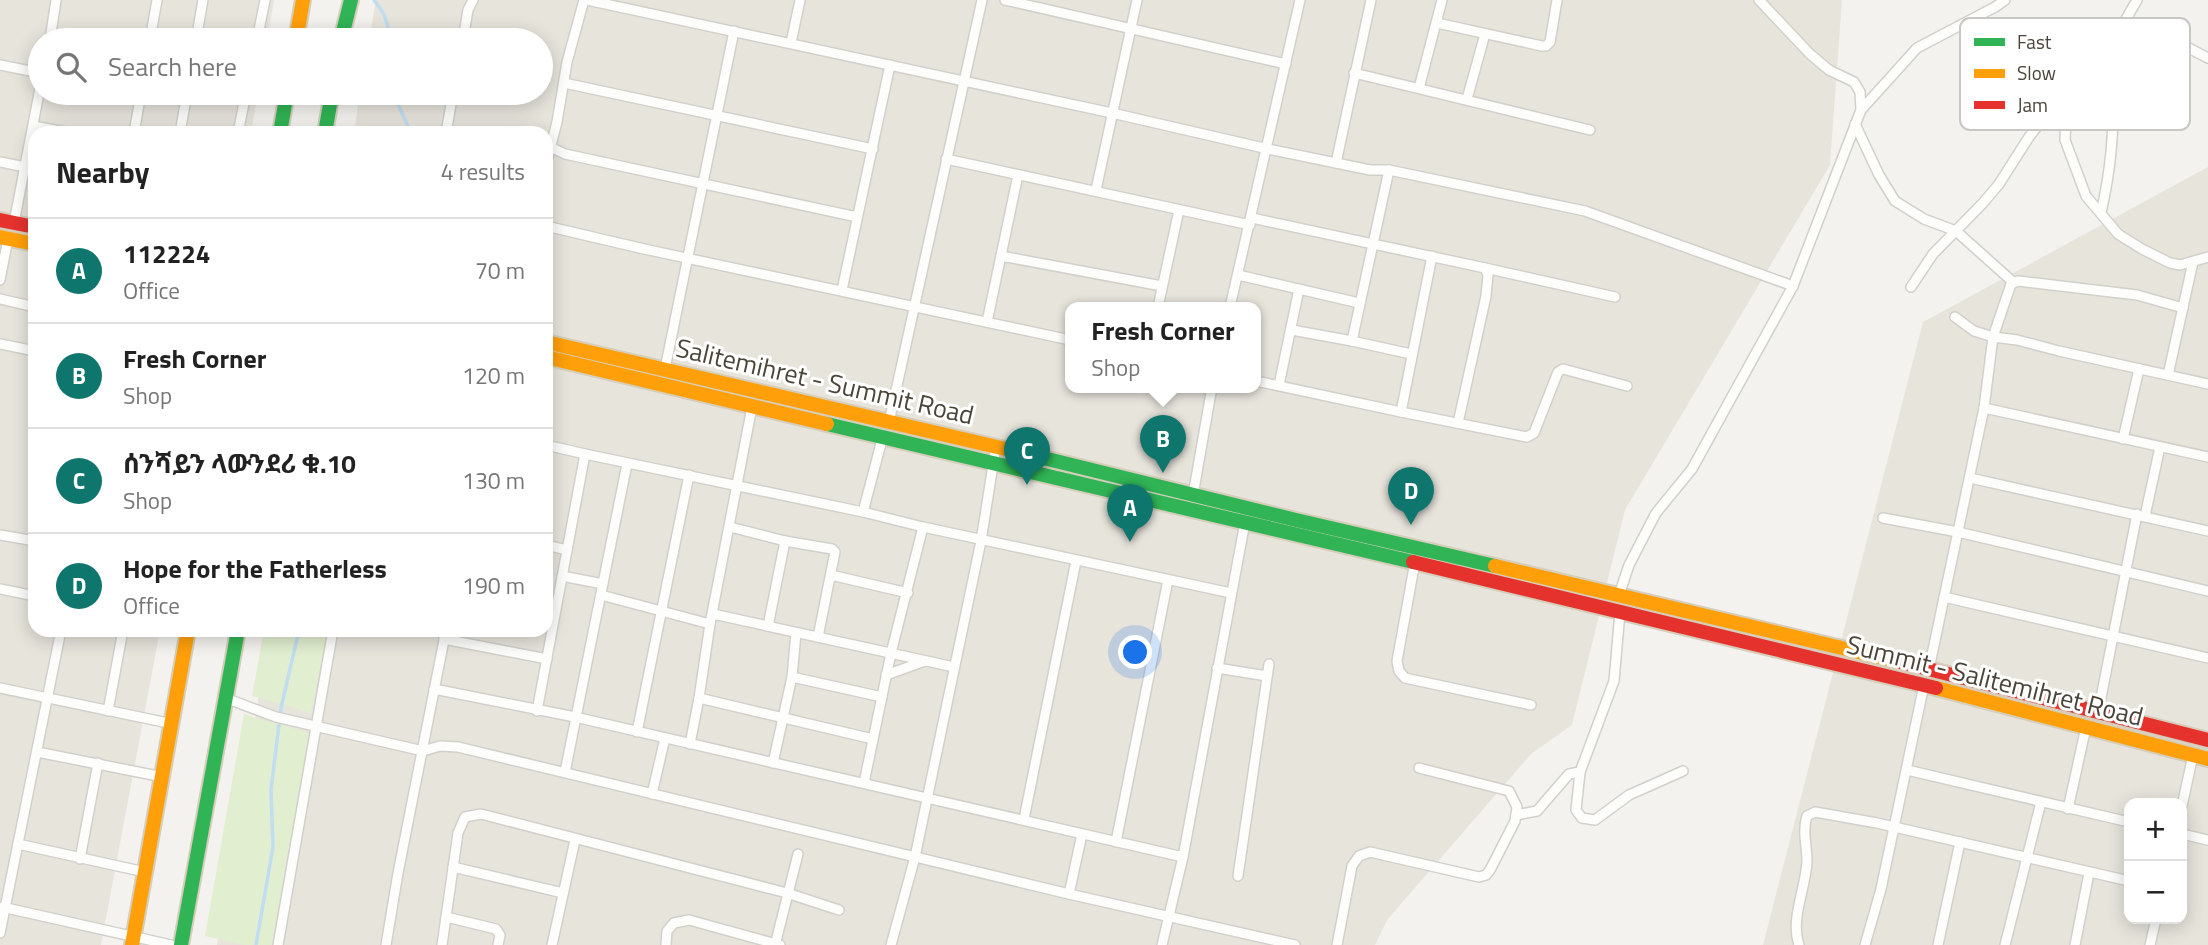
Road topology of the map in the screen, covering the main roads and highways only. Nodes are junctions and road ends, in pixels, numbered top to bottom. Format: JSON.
{"nodes":[{"id":1,"x":303,"y":0,"type":"edge"},
{"id":2,"x":351,"y":0,"type":"edge"},
{"id":3,"x":298,"y":28,"type":"edge"},
{"id":4,"x":344,"y":28,"type":"edge"},
{"id":5,"x":285,"y":105,"type":"edge"},
{"id":6,"x":330,"y":105,"type":"edge"},
{"id":7,"x":281,"y":126,"type":"edge"},
{"id":8,"x":326,"y":126,"type":"edge"},
{"id":9,"x":7,"y":221,"type":"edge"},
{"id":10,"x":28,"y":226,"type":"edge"},
{"id":11,"x":4,"y":238,"type":"edge"},
{"id":12,"x":28,"y":243,"type":"edge"},
{"id":13,"x":553,"y":344,"type":"edge"},
{"id":14,"x":553,"y":359,"type":"edge"},
{"id":15,"x":886,"y":429,"type":"junction"},
{"id":16,"x":1616,"y":594,"type":"junction"},
{"id":17,"x":1615,"y":610,"type":"junction"},
{"id":18,"x":187,"y":637,"type":"edge"},
{"id":19,"x":237,"y":637,"type":"edge"},
{"id":20,"x":2208,"y":740,"type":"edge"},
{"id":21,"x":2208,"y":759,"type":"edge"},
{"id":22,"x":133,"y":940,"type":"edge"},
{"id":23,"x":181,"y":945,"type":"edge"}],
"edges":[{"from":1,"to":3,"type":"main road"},
{"from":2,"to":4,"type":"main road"},
{"from":5,"to":7,"type":"main road"},
{"from":6,"to":8,"type":"main road"},
{"from":9,"to":10,"type":"main road"},
{"from":11,"to":12,"type":"main road"},
{"from":13,"to":15,"type":"main road","name":"Salitemihret - Summit Road"},
{"from":14,"to":15,"type":"main road"},
{"from":15,"to":16,"type":"main road","name":"Salitemihret - Summit Road"},
{"from":15,"to":17,"type":"main road"},
{"from":16,"to":17,"type":"main road"},
{"from":16,"to":20,"type":"main road","name":"Salitemihret - Summit Road"},
{"from":17,"to":21,"type":"main road","name":"Summit - Salitemihret Road"},
{"from":18,"to":22,"type":"main road"},
{"from":19,"to":23,"type":"main road"}]}
